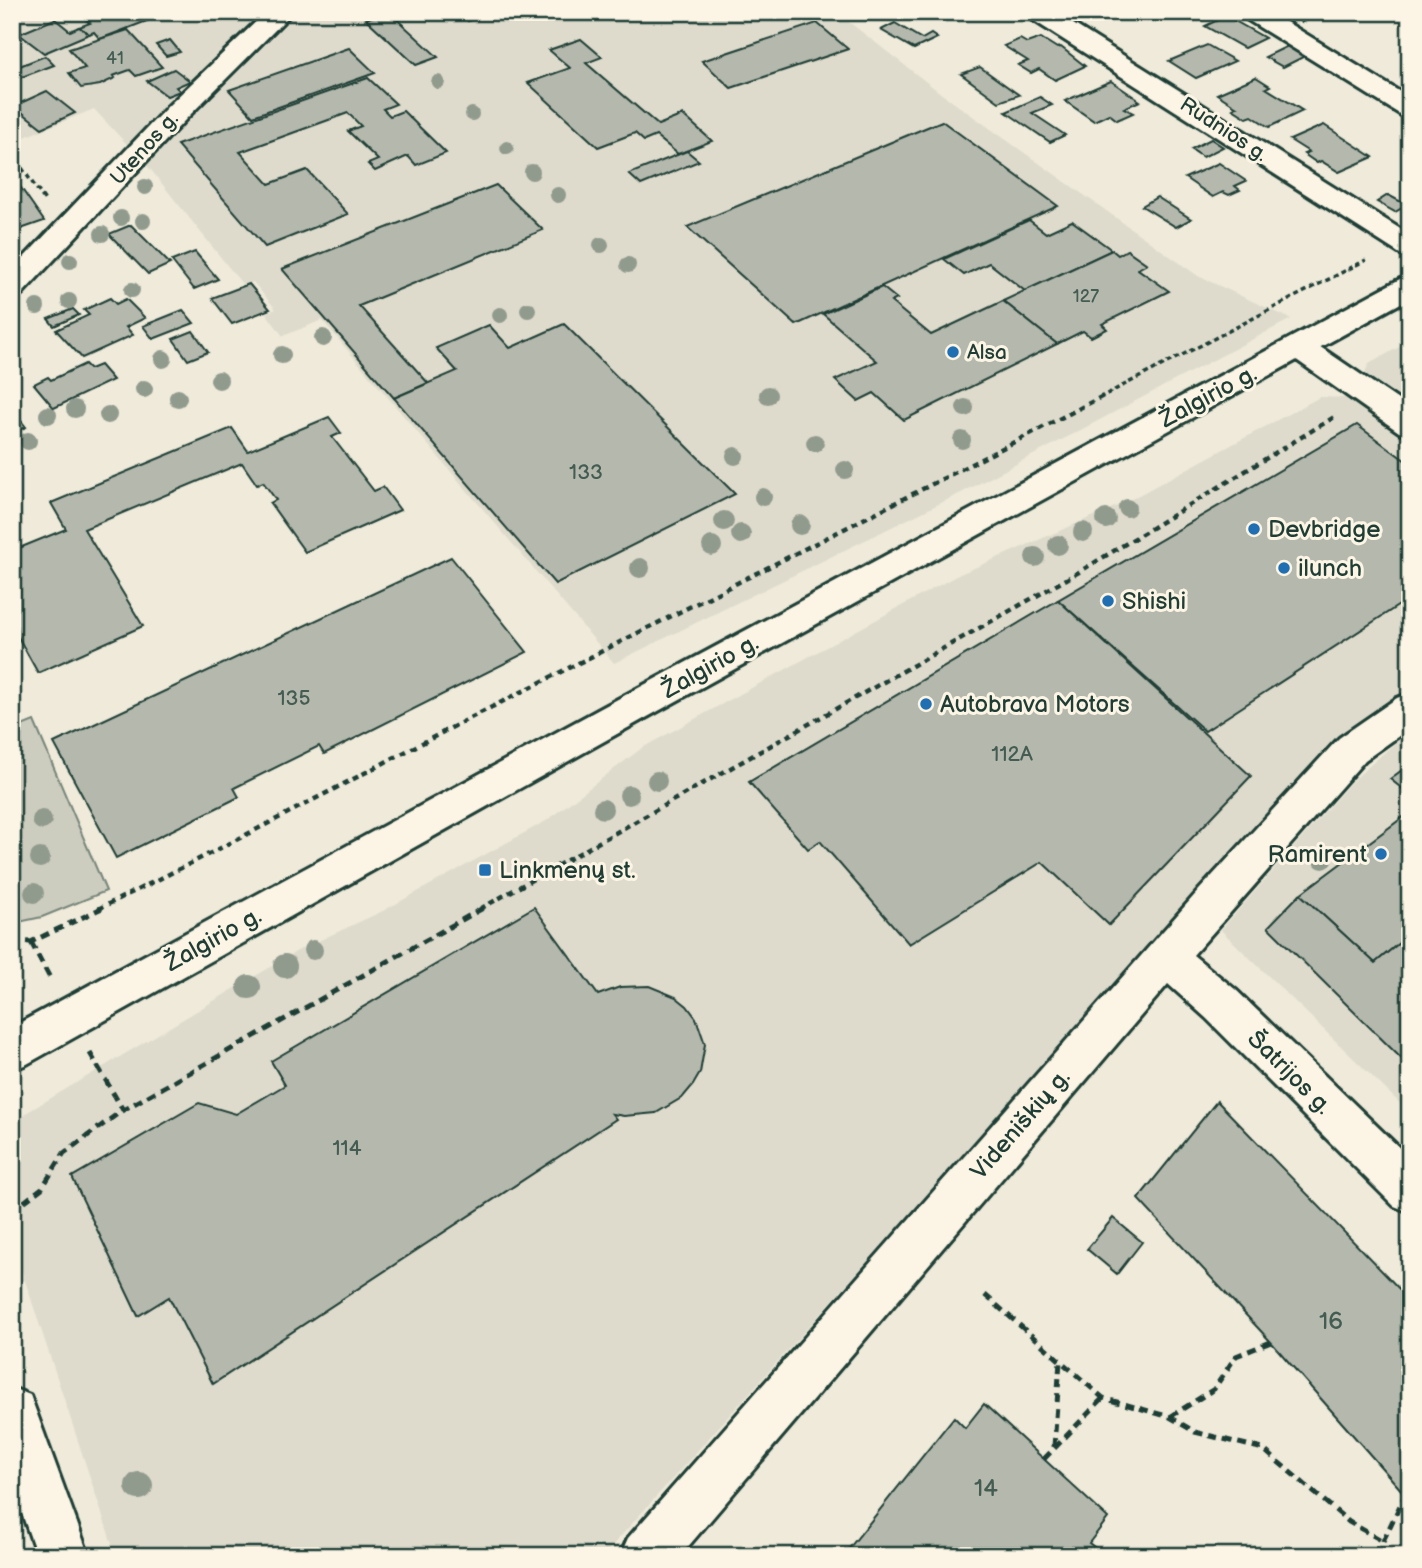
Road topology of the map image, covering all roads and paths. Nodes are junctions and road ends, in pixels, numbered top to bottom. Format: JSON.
{"nodes":[{"id":1,"x":281,"y":12,"type":"edge"},
{"id":2,"x":1037,"y":12,"type":"edge"},
{"id":3,"x":1252,"y":12,"type":"edge"},
{"id":4,"x":1410,"y":109,"type":"edge"},
{"id":5,"x":12,"y":154,"type":"edge"},
{"id":6,"x":67,"y":232,"type":"junction"},
{"id":7,"x":1406,"y":245,"type":"edge"},
{"id":8,"x":1410,"y":286,"type":"edge"},
{"id":9,"x":12,"y":288,"type":"edge"},
{"id":10,"x":1299,"y":347,"type":"junction"},
{"id":11,"x":1369,"y":396,"type":"junction"},
{"id":12,"x":1410,"y":424,"type":"edge"},
{"id":13,"x":1410,"y":708,"type":"edge"},
{"id":14,"x":12,"y":941,"type":"edge"},
{"id":15,"x":1166,"y":957,"type":"junction"},
{"id":16,"x":12,"y":1050,"type":"edge"},
{"id":17,"x":98,"y":1069,"type":"dead end"},
{"id":18,"x":122,"y":1110,"type":"junction"},
{"id":19,"x":1410,"y":1190,"type":"edge"},
{"id":20,"x":12,"y":1211,"type":"edge"},
{"id":21,"x":985,"y":1295,"type":"dead end"},
{"id":22,"x":1271,"y":1342,"type":"dead end"},
{"id":23,"x":1060,"y":1360,"type":"junction"},
{"id":24,"x":1103,"y":1398,"type":"junction"},
{"id":25,"x":12,"y":1413,"type":"edge"},
{"id":26,"x":1170,"y":1417,"type":"junction"},
{"id":27,"x":1054,"y":1447,"type":"junction"},
{"id":28,"x":1044,"y":1459,"type":"dead end"},
{"id":29,"x":1405,"y":1495,"type":"dead end"},
{"id":30,"x":1384,"y":1541,"type":"junction"},
{"id":31,"x":63,"y":1556,"type":"edge"},
{"id":32,"x":646,"y":1556,"type":"edge"},
{"id":33,"x":1382,"y":1556,"type":"edge"}],
"edges":[{"from":1,"to":6,"type":"street","name":"Utenos g."},
{"from":2,"to":7,"type":"street","name":"Rudnios g."},
{"from":3,"to":4,"type":"street"},
{"from":5,"to":6,"type":"path"},
{"from":6,"to":9,"type":"street","name":"Utenos g."},
{"from":7,"to":14,"type":"path"},
{"from":8,"to":10,"type":"street","name":"Žalgirio g."},
{"from":10,"to":11,"type":"street"},
{"from":10,"to":16,"type":"street","name":"Žalgirio g."},
{"from":11,"to":12,"type":"street"},
{"from":11,"to":18,"type":"path"},
{"from":13,"to":15,"type":"street","name":"Videniškių g."},
{"from":15,"to":19,"type":"street","name":"Šatrijos g."},
{"from":15,"to":32,"type":"street","name":"Videniškių g."},
{"from":17,"to":18,"type":"path"},
{"from":18,"to":20,"type":"path"},
{"from":21,"to":23,"type":"path"},
{"from":22,"to":26,"type":"path"},
{"from":23,"to":24,"type":"path"},
{"from":23,"to":27,"type":"path"},
{"from":24,"to":26,"type":"path"},
{"from":24,"to":27,"type":"path"},
{"from":25,"to":31,"type":"street"},
{"from":26,"to":30,"type":"path"},
{"from":27,"to":28,"type":"path"},
{"from":29,"to":30,"type":"path"},
{"from":30,"to":33,"type":"path"}]}
